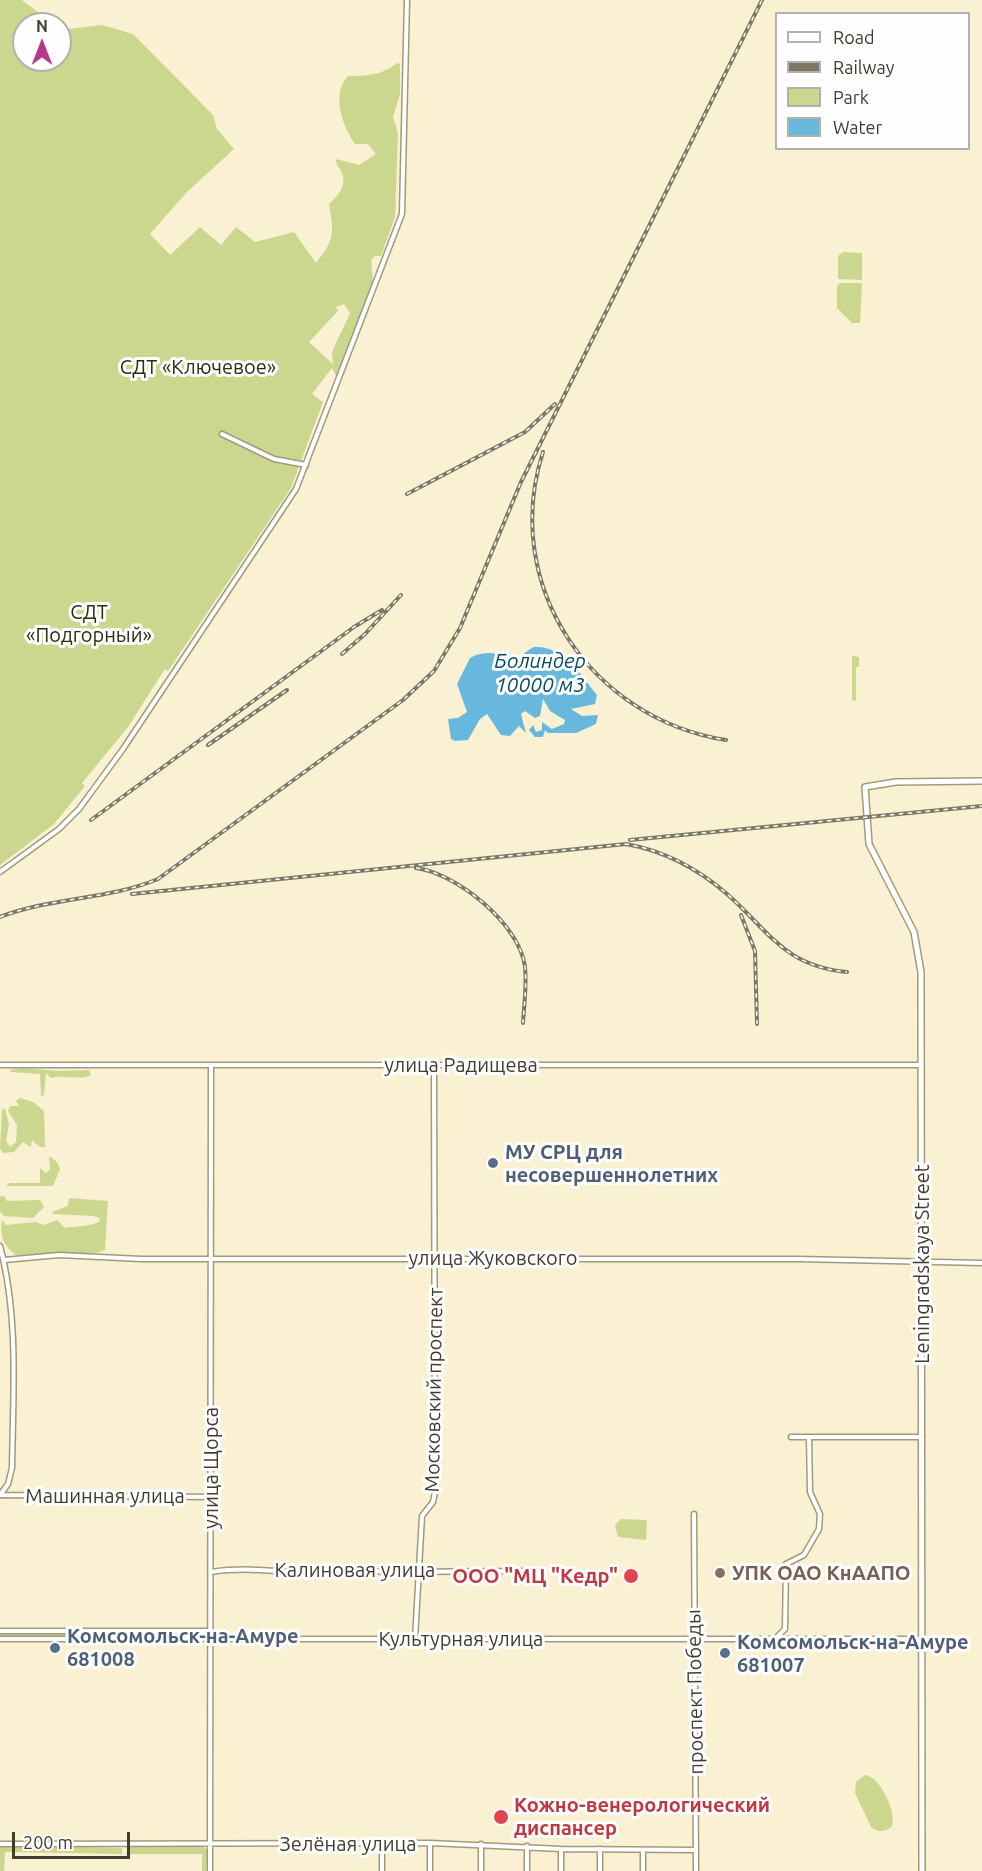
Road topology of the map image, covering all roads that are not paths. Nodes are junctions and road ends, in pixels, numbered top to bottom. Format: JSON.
{"nodes":[{"id":1,"x":407,"y":0,"type":"edge"},
{"id":2,"x":222,"y":434,"type":"dead end"},
{"id":3,"x":306,"y":465,"type":"junction"},
{"id":4,"x":982,"y":781,"type":"edge"},
{"id":5,"x":0,"y":872,"type":"edge"},
{"id":6,"x":0,"y":1065,"type":"edge"},
{"id":7,"x":211,"y":1065,"type":"junction"},
{"id":8,"x":434,"y":1065,"type":"junction"},
{"id":9,"x":921,"y":1065,"type":"junction"},
{"id":10,"x":0,"y":1246,"type":"edge"},
{"id":11,"x":211,"y":1258,"type":"junction"},
{"id":12,"x":436,"y":1258,"type":"junction"},
{"id":13,"x":3,"y":1260,"type":"junction"},
{"id":14,"x":922,"y":1260,"type":"junction"},
{"id":15,"x":982,"y":1263,"type":"edge"},
{"id":16,"x":791,"y":1437,"type":"dead end"},
{"id":17,"x":809,"y":1437,"type":"junction"},
{"id":18,"x":922,"y":1437,"type":"junction"},
{"id":19,"x":0,"y":1495,"type":"edge"},
{"id":20,"x":211,"y":1497,"type":"junction"},
{"id":21,"x":694,"y":1514,"type":"dead end"},
{"id":22,"x":419,"y":1571,"type":"junction"},
{"id":23,"x":535,"y":1571,"type":"dead end"},
{"id":24,"x":210,"y":1572,"type":"junction"},
{"id":25,"x":0,"y":1631,"type":"edge"},
{"id":26,"x":210,"y":1631,"type":"junction"},
{"id":27,"x":696,"y":1638,"type":"junction"},
{"id":28,"x":776,"y":1638,"type":"junction"},
{"id":29,"x":0,"y":1639,"type":"edge"},
{"id":30,"x":210,"y":1639,"type":"junction"},
{"id":31,"x":415,"y":1639,"type":"junction"},
{"id":32,"x":922,"y":1639,"type":"junction"},
{"id":33,"x":430,"y":1843,"type":"junction"},
{"id":34,"x":0,"y":1844,"type":"edge"},
{"id":35,"x":382,"y":1844,"type":"junction"},
{"id":36,"x":481,"y":1844,"type":"junction"},
{"id":37,"x":210,"y":1845,"type":"junction"},
{"id":38,"x":527,"y":1846,"type":"junction"},
{"id":39,"x":561,"y":1849,"type":"junction"},
{"id":40,"x":600,"y":1849,"type":"junction"},
{"id":41,"x":643,"y":1850,"type":"junction"},
{"id":42,"x":696,"y":1850,"type":"junction"},
{"id":43,"x":210,"y":1871,"type":"edge"},
{"id":44,"x":382,"y":1871,"type":"edge"},
{"id":45,"x":430,"y":1871,"type":"edge"},
{"id":46,"x":481,"y":1871,"type":"edge"},
{"id":47,"x":527,"y":1871,"type":"edge"},
{"id":48,"x":561,"y":1871,"type":"edge"},
{"id":49,"x":600,"y":1871,"type":"edge"},
{"id":50,"x":643,"y":1871,"type":"edge"},
{"id":51,"x":696,"y":1871,"type":"edge"},
{"id":52,"x":922,"y":1871,"type":"edge"}],
"edges":[{"from":1,"to":3,"type":"street"},
{"from":2,"to":3,"type":"street"},
{"from":3,"to":5,"type":"street"},
{"from":4,"to":9,"type":"main road","name":"Leningradskaya Street"},
{"from":6,"to":7,"type":"street","name":"улица Радищева"},
{"from":7,"to":8,"type":"street","name":"улица Радищева"},
{"from":7,"to":11,"type":"street","name":"улица Щорса"},
{"from":8,"to":9,"type":"street","name":"улица Радищева"},
{"from":8,"to":12,"type":"street","name":"Московский проспект"},
{"from":9,"to":14,"type":"main road","name":"Leningradskaya Street"},
{"from":10,"to":13,"type":"street"},
{"from":11,"to":12,"type":"street","name":"улица Жуковского"},
{"from":11,"to":13,"type":"street","name":"улица Жуковского"},
{"from":11,"to":20,"type":"street","name":"улица Щорса"},
{"from":12,"to":14,"type":"street","name":"улица Жуковского"},
{"from":12,"to":22,"type":"street","name":"Московский проспект"},
{"from":13,"to":19,"type":"street"},
{"from":14,"to":15,"type":"street","name":"улица Жуковского"},
{"from":14,"to":18,"type":"main road","name":"Leningradskaya Street"},
{"from":16,"to":17,"type":"street"},
{"from":17,"to":18,"type":"street"},
{"from":17,"to":28,"type":"street"},
{"from":18,"to":32,"type":"main road","name":"Leningradskaya Street"},
{"from":19,"to":20,"type":"street","name":"Машинная улица"},
{"from":20,"to":24,"type":"street","name":"улица Щорса"},
{"from":21,"to":27,"type":"street","name":"проспект Победы"},
{"from":22,"to":23,"type":"street","name":"Калиновая улица"},
{"from":22,"to":24,"type":"street","name":"Калиновая улица"},
{"from":22,"to":31,"type":"street","name":"Московский проспект"},
{"from":24,"to":26,"type":"street","name":"улица Щорса"},
{"from":25,"to":26,"type":"street"},
{"from":26,"to":30,"type":"street","name":"улица Щорса"},
{"from":27,"to":28,"type":"street","name":"Культурная улица"},
{"from":27,"to":31,"type":"street","name":"Культурная улица"},
{"from":27,"to":42,"type":"street","name":"проспект Победы"},
{"from":28,"to":32,"type":"street","name":"Культурная улица"},
{"from":29,"to":30,"type":"street","name":"Культурная улица"},
{"from":30,"to":31,"type":"street","name":"Культурная улица"},
{"from":30,"to":37,"type":"street","name":"улица Щорса"},
{"from":32,"to":52,"type":"main road","name":"Leningradskaya Street"},
{"from":33,"to":35,"type":"street","name":"Зелёная улица"},
{"from":33,"to":36,"type":"street","name":"Зелёная улица"},
{"from":33,"to":45,"type":"street"},
{"from":34,"to":37,"type":"street","name":"Зелёная улица"},
{"from":35,"to":37,"type":"street","name":"Зелёная улица"},
{"from":35,"to":44,"type":"street"},
{"from":36,"to":38,"type":"street","name":"Зелёная улица"},
{"from":36,"to":46,"type":"street"},
{"from":37,"to":43,"type":"street","name":"улица Щорса"},
{"from":38,"to":39,"type":"street","name":"Зелёная улица"},
{"from":38,"to":47,"type":"street"},
{"from":39,"to":40,"type":"street","name":"Зелёная улица"},
{"from":39,"to":48,"type":"street"},
{"from":40,"to":41,"type":"street","name":"Зелёная улица"},
{"from":40,"to":49,"type":"street"},
{"from":41,"to":42,"type":"street","name":"Зелёная улица"},
{"from":41,"to":50,"type":"street"},
{"from":42,"to":51,"type":"street","name":"проспект Победы"}]}
